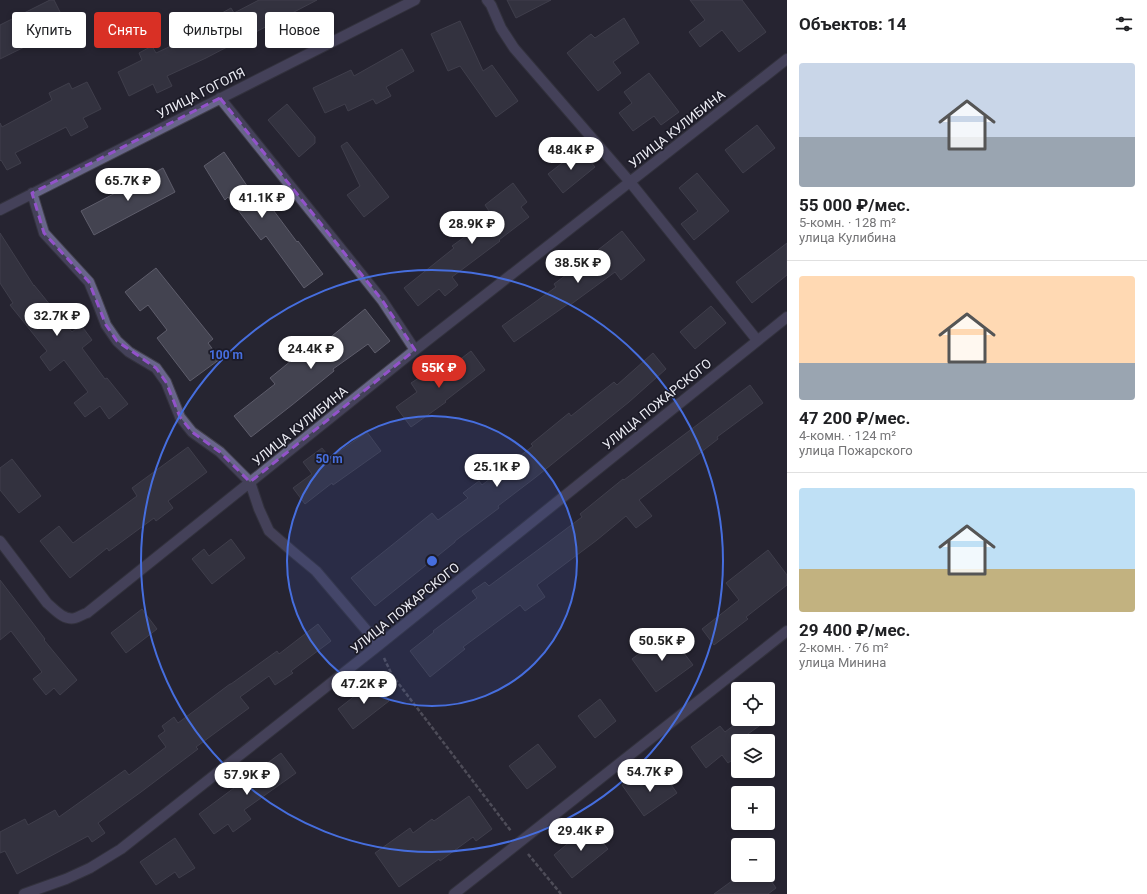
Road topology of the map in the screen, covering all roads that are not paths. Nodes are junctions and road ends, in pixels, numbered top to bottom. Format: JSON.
{"nodes":[{"id":1,"x":415,"y":0,"type":"edge"},
{"id":2,"x":487,"y":0,"type":"edge"},
{"id":3,"x":787,"y":59,"type":"edge"},
{"id":4,"x":220,"y":98,"type":"junction"},
{"id":5,"x":630,"y":182,"type":"junction"},
{"id":6,"x":32,"y":193,"type":"junction"},
{"id":7,"x":0,"y":210,"type":"edge"},
{"id":8,"x":787,"y":317,"type":"edge"},
{"id":9,"x":757,"y":340,"type":"junction"},
{"id":10,"x":415,"y":350,"type":"junction"},
{"id":11,"x":250,"y":482,"type":"junction"},
{"id":12,"x":0,"y":541,"type":"edge"},
{"id":13,"x":787,"y":631,"type":"edge"},
{"id":14,"x":379,"y":645,"type":"junction"},
{"id":15,"x":24,"y":894,"type":"edge"},
{"id":16,"x":454,"y":894,"type":"edge"}],
"edges":[{"from":1,"to":4,"type":"street","name":"УЛИЦА ГОГОЛЯ"},
{"from":2,"to":5,"type":"street"},
{"from":3,"to":5,"type":"street","name":"УЛИЦА КУЛИБИНА"},
{"from":4,"to":6,"type":"street","name":"УЛИЦА ГОГОЛЯ"},
{"from":4,"to":10,"type":"street"},
{"from":5,"to":9,"type":"street"},
{"from":5,"to":10,"type":"street","name":"УЛИЦА КУЛИБИНА"},
{"from":6,"to":7,"type":"street","name":"УЛИЦА ГОГОЛЯ"},
{"from":6,"to":11,"type":"street"},
{"from":8,"to":9,"type":"street","name":"УЛИЦА ПОЖАРСКОГО"},
{"from":9,"to":14,"type":"street","name":"УЛИЦА ПОЖАРСКОГО"},
{"from":10,"to":11,"type":"street","name":"УЛИЦА КУЛИБИНА"},
{"from":11,"to":12,"type":"street","name":"УЛИЦА КУЛИБИНА"},
{"from":11,"to":14,"type":"street"},
{"from":13,"to":16,"type":"street"},
{"from":14,"to":15,"type":"street","name":"УЛИЦА ПОЖАРСКОГО"}]}
